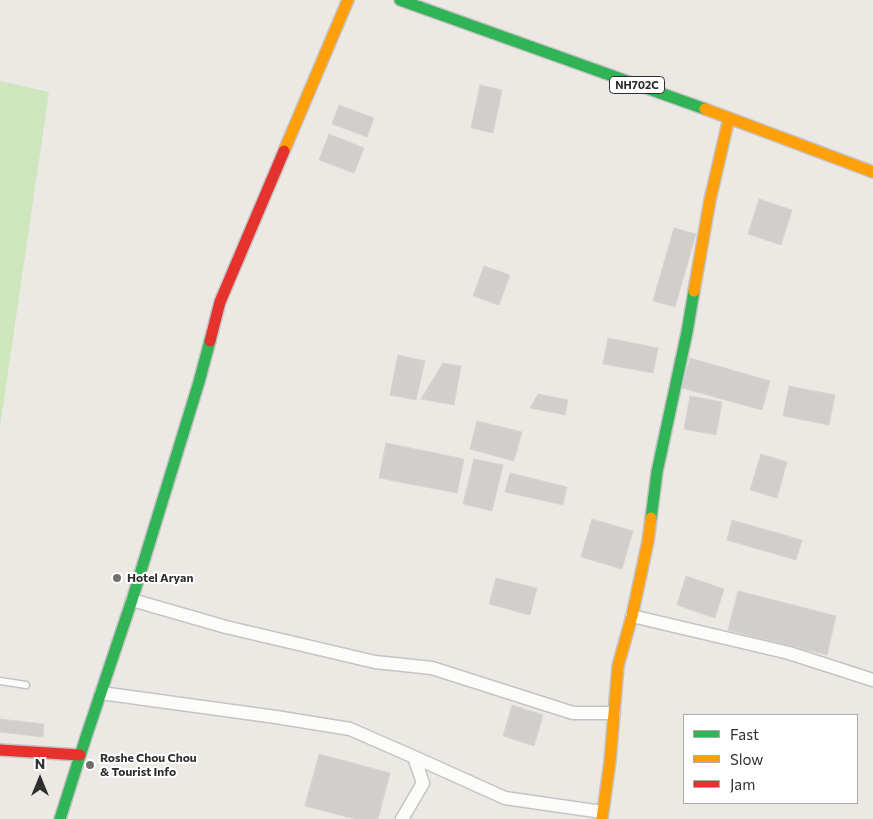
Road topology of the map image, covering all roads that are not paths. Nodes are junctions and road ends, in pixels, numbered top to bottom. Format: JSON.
{"nodes":[{"id":1,"x":348,"y":0,"type":"edge"},
{"id":2,"x":400,"y":0,"type":"edge"},
{"id":3,"x":728,"y":118,"type":"junction"},
{"id":4,"x":873,"y":172,"type":"edge"},
{"id":5,"x":132,"y":600,"type":"junction"},
{"id":6,"x":632,"y":616,"type":"junction"},
{"id":7,"x":873,"y":680,"type":"edge"},
{"id":8,"x":0,"y":681,"type":"edge"},
{"id":9,"x":26,"y":686,"type":"dead end"},
{"id":10,"x":101,"y":693,"type":"junction"},
{"id":11,"x":614,"y":713,"type":"junction"},
{"id":12,"x":0,"y":750,"type":"edge"},
{"id":13,"x":80,"y":755,"type":"junction"},
{"id":14,"x":414,"y":757,"type":"junction"},
{"id":15,"x":602,"y":815,"type":"edge"},
{"id":16,"x":60,"y":819,"type":"edge"},
{"id":17,"x":402,"y":819,"type":"edge"}],
"edges":[{"from":1,"to":5,"type":"main road"},
{"from":2,"to":3,"type":"main road","number":"NH702C"},
{"from":3,"to":4,"type":"main road","number":"NH702C"},
{"from":3,"to":6,"type":"main road"},
{"from":5,"to":10,"type":"main road"},
{"from":5,"to":11,"type":"street"},
{"from":6,"to":7,"type":"street"},
{"from":6,"to":11,"type":"main road"},
{"from":8,"to":9,"type":"lane"},
{"from":10,"to":13,"type":"main road"},
{"from":10,"to":14,"type":"street"},
{"from":11,"to":15,"type":"main road"},
{"from":12,"to":13,"type":"main road"},
{"from":13,"to":16,"type":"main road"},
{"from":14,"to":15,"type":"street"},
{"from":14,"to":17,"type":"street"}]}
